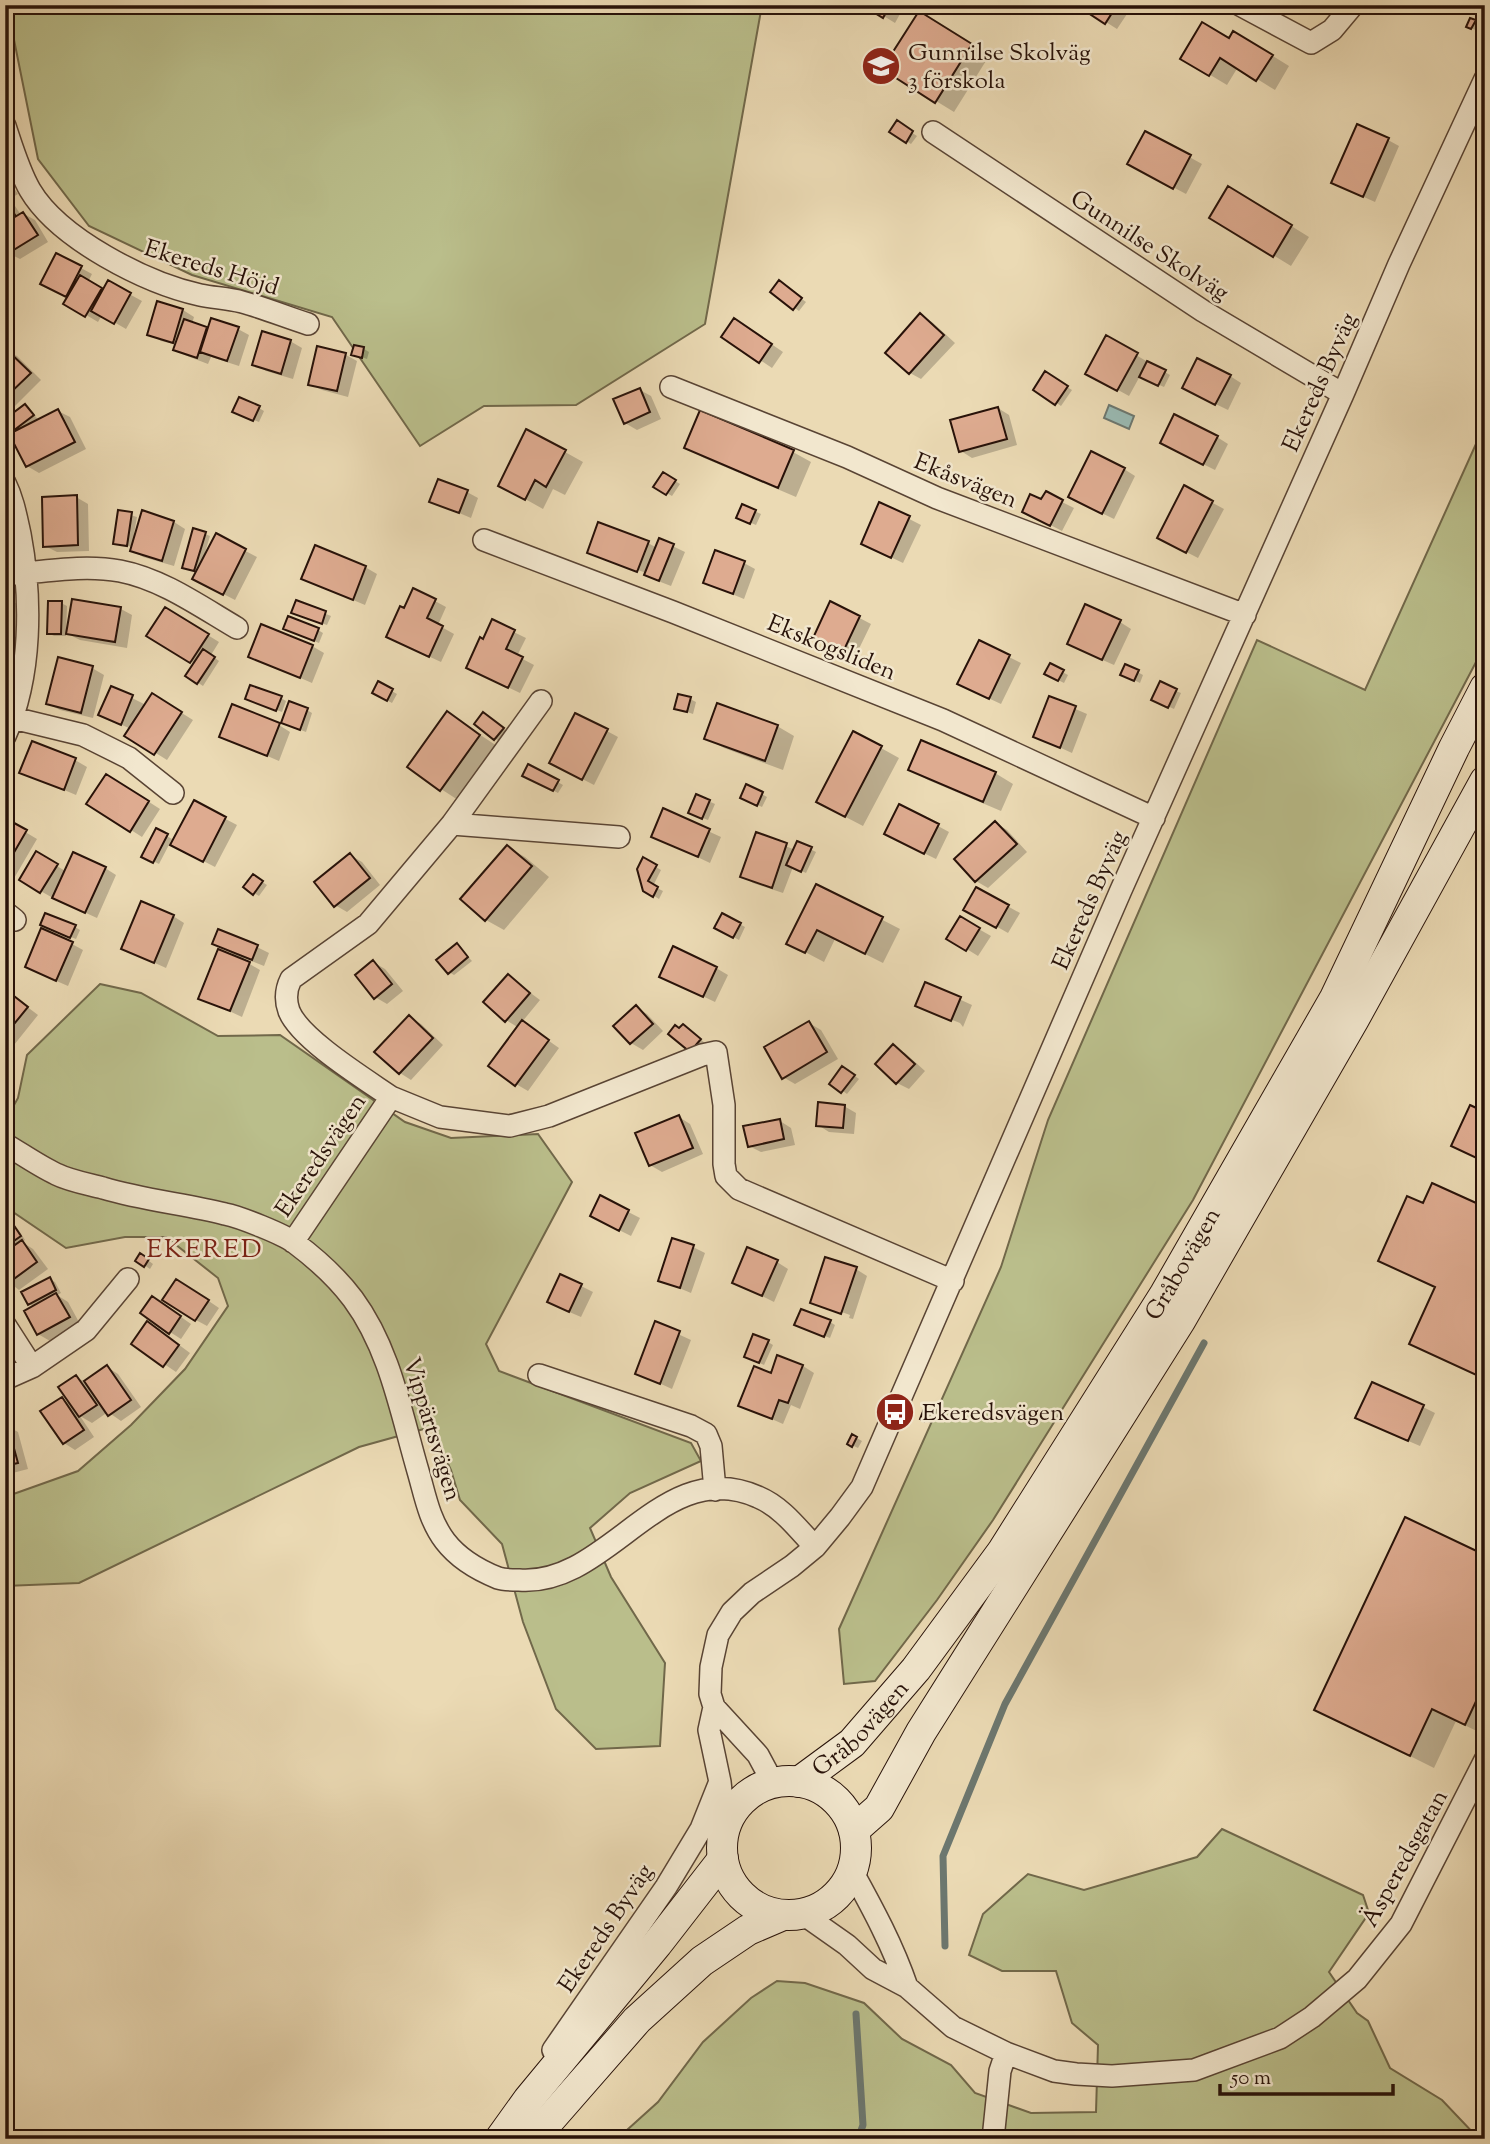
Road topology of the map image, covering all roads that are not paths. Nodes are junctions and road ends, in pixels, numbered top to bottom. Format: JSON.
{"nodes":[{"id":1,"x":1240,"y":5,"type":"edge"},
{"id":2,"x":1353,"y":5,"type":"edge"},
{"id":3,"x":1485,"y":79,"type":"edge"},
{"id":4,"x":5,"y":126,"type":"edge"},
{"id":5,"x":933,"y":132,"type":"dead end"},
{"id":6,"x":308,"y":324,"type":"dead end"},
{"id":7,"x":671,"y":387,"type":"dead end"},
{"id":8,"x":1343,"y":394,"type":"junction"},
{"id":9,"x":5,"y":483,"type":"edge"},
{"id":10,"x":484,"y":540,"type":"dead end"},
{"id":11,"x":16,"y":574,"type":"edge"},
{"id":12,"x":1245,"y":615,"type":"junction"},
{"id":13,"x":237,"y":628,"type":"dead end"},
{"id":14,"x":1485,"y":688,"type":"edge"},
{"id":15,"x":541,"y":701,"type":"dead end"},
{"id":16,"x":9,"y":727,"type":"edge"},
{"id":17,"x":1485,"y":781,"type":"edge"},
{"id":18,"x":173,"y":793,"type":"dead end"},
{"id":19,"x":1154,"y":818,"type":"junction"},
{"id":20,"x":453,"y":824,"type":"junction"},
{"id":21,"x":619,"y":837,"type":"dead end"},
{"id":22,"x":391,"y":1097,"type":"junction"},
{"id":23,"x":5,"y":1144,"type":"edge"},
{"id":24,"x":293,"y":1242,"type":"junction"},
{"id":25,"x":128,"y":1279,"type":"dead end"},
{"id":26,"x":953,"y":1281,"type":"junction"},
{"id":27,"x":5,"y":1325,"type":"edge"},
{"id":28,"x":32,"y":1367,"type":"junction"},
{"id":29,"x":539,"y":1375,"type":"dead end"},
{"id":30,"x":5,"y":1379,"type":"edge"},
{"id":31,"x":715,"y":1490,"type":"junction"},
{"id":32,"x":815,"y":1547,"type":"junction"},
{"id":33,"x":713,"y":1707,"type":"junction"},
{"id":34,"x":1485,"y":1760,"type":"edge"},
{"id":35,"x":720,"y":1782,"type":"junction"},
{"id":36,"x":786,"y":1783,"type":"junction"},
{"id":37,"x":725,"y":1828,"type":"junction"},
{"id":38,"x":854,"y":1830,"type":"junction"},
{"id":39,"x":723,"y":1859,"type":"junction"},
{"id":40,"x":852,"y":1871,"type":"junction"},
{"id":41,"x":793,"y":1914,"type":"junction"},
{"id":42,"x":907,"y":1987,"type":"junction"},
{"id":43,"x":1006,"y":2053,"type":"junction"},
{"id":44,"x":528,"y":2100,"type":"junction"},
{"id":45,"x":500,"y":2139,"type":"edge"},
{"id":46,"x":536,"y":2139,"type":"edge"},
{"id":47,"x":993,"y":2139,"type":"edge"}],
"edges":[{"from":1,"to":2,"type":"street"},
{"from":3,"to":8,"type":"street","name":"Ekereds Byväg"},
{"from":4,"to":6,"type":"street","name":"Ekereds Höjd"},
{"from":5,"to":8,"type":"street","name":"Gunnilse Skolväg"},
{"from":7,"to":12,"type":"street","name":"Ekåsvägen"},
{"from":8,"to":12,"type":"street","name":"Ekereds Byväg"},
{"from":9,"to":11,"type":"street"},
{"from":10,"to":19,"type":"street","name":"Ekskogsliden"},
{"from":11,"to":13,"type":"street"},
{"from":11,"to":16,"type":"street"},
{"from":12,"to":19,"type":"street","name":"Ekereds Byväg"},
{"from":14,"to":36,"type":"main road","name":"Gråbovägen"},
{"from":15,"to":20,"type":"street","name":"Ekeredsvägen"},
{"from":16,"to":18,"type":"street"},
{"from":17,"to":38,"type":"main road","name":"Gråbovägen"},
{"from":19,"to":26,"type":"street","name":"Ekereds Byväg"},
{"from":20,"to":21,"type":"street"},
{"from":20,"to":22,"type":"street","name":"Ekeredsvägen"},
{"from":22,"to":24,"type":"street","name":"Ekeredsvägen"},
{"from":22,"to":26,"type":"street","name":"Ekeredsvägen"},
{"from":23,"to":24,"type":"street","name":"Vippärtsvägen"},
{"from":24,"to":31,"type":"street","name":"Vippärtsvägen"},
{"from":25,"to":28,"type":"street"},
{"from":26,"to":32,"type":"street","name":"Ekereds Byväg"},
{"from":27,"to":28,"type":"street"},
{"from":28,"to":30,"type":"street"},
{"from":29,"to":31,"type":"street"},
{"from":31,"to":32,"type":"street","name":"Vippärtsvägen"},
{"from":32,"to":33,"type":"street","name":"Ekereds Byväg"},
{"from":33,"to":35,"type":"street","name":"Ekereds Byväg"},
{"from":33,"to":36,"type":"street"},
{"from":34,"to":43,"type":"street","name":"Äsperedsgatan"},
{"from":35,"to":37,"type":"street","name":"Ekereds Byväg"},
{"from":35,"to":44,"type":"street","name":"Ekereds Byväg"},
{"from":36,"to":37,"type":"main road"},
{"from":36,"to":38,"type":"main road"},
{"from":37,"to":39,"type":"main road"},
{"from":38,"to":40,"type":"main road"},
{"from":39,"to":41,"type":"main road"},
{"from":39,"to":44,"type":"main road"},
{"from":40,"to":41,"type":"main road"},
{"from":40,"to":42,"type":"street","name":"Äsperedsgatan"},
{"from":41,"to":42,"type":"street","name":"Äsperedsgatan"},
{"from":41,"to":46,"type":"main road"},
{"from":42,"to":43,"type":"street","name":"Äsperedsgatan"},
{"from":43,"to":47,"type":"street"},
{"from":44,"to":45,"type":"main road"}]}
